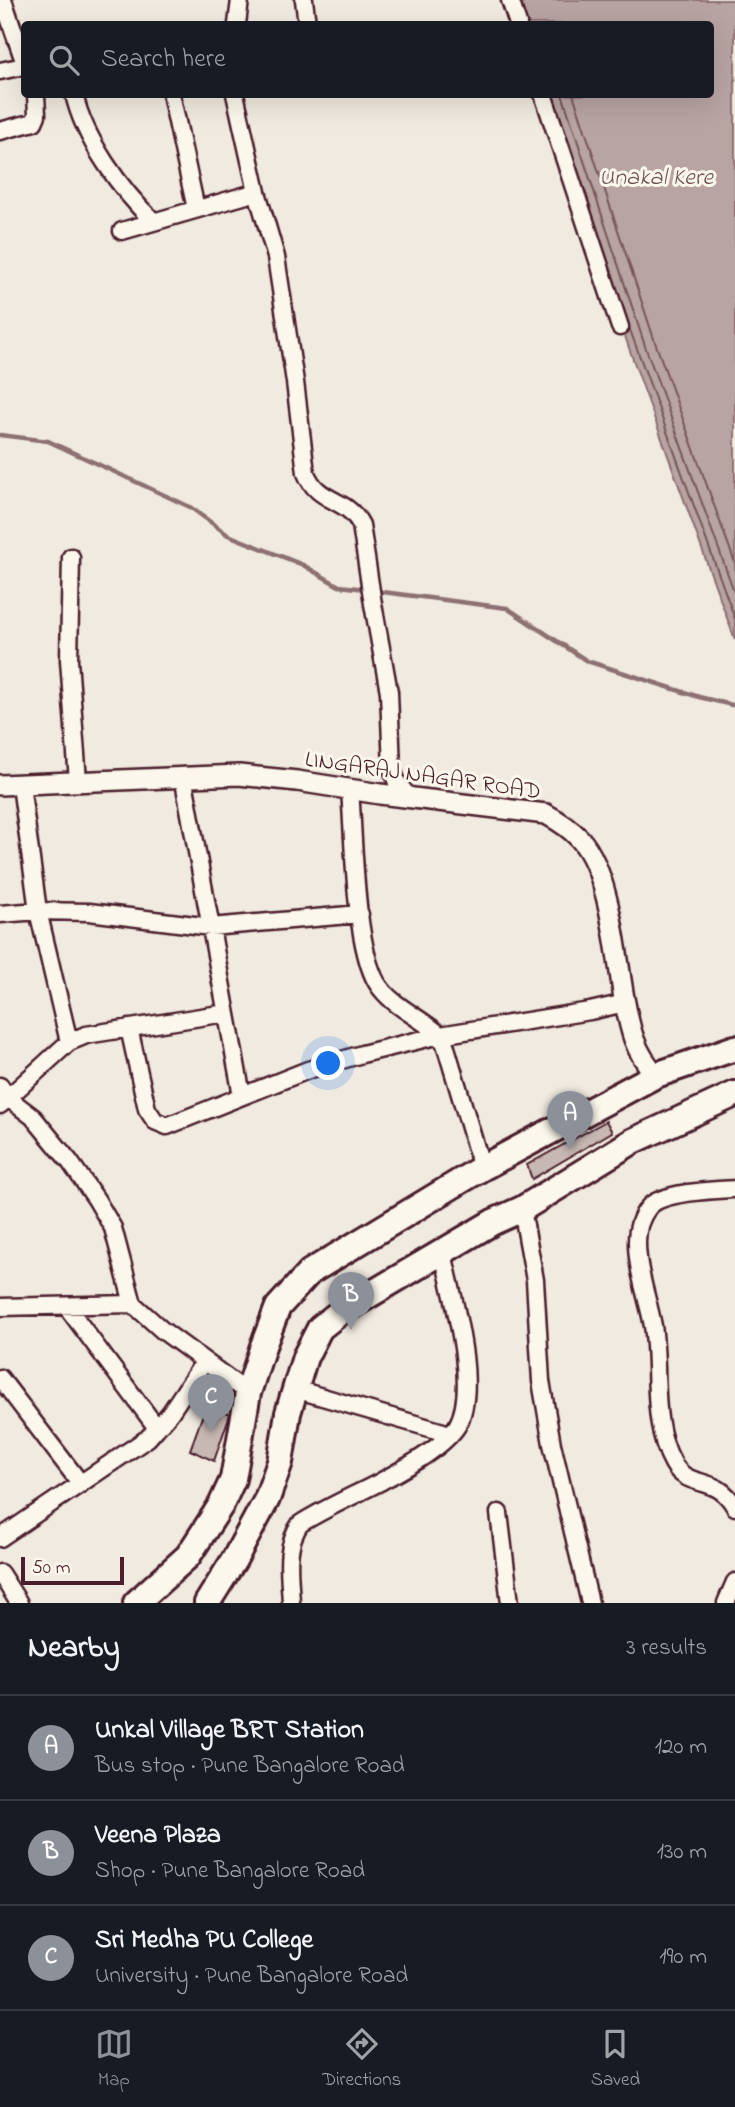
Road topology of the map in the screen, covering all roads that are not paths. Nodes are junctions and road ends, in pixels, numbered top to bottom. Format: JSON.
{"nodes":[{"id":1,"x":240,"y":0,"type":"edge"},
{"id":2,"x":304,"y":0,"type":"edge"},
{"id":3,"x":510,"y":0,"type":"edge"},
{"id":4,"x":4,"y":9,"type":"edge"},
{"id":5,"x":236,"y":21,"type":"edge"},
{"id":6,"x":307,"y":21,"type":"edge"},
{"id":7,"x":517,"y":21,"type":"edge"},
{"id":8,"x":21,"y":56,"type":"edge"},
{"id":9,"x":21,"y":65,"type":"edge"},
{"id":10,"x":0,"y":71,"type":"edge"},
{"id":11,"x":36,"y":98,"type":"edge"},
{"id":12,"x":75,"y":98,"type":"edge"},
{"id":13,"x":172,"y":98,"type":"edge"},
{"id":14,"x":236,"y":98,"type":"edge"},
{"id":15,"x":544,"y":98,"type":"edge"},
{"id":16,"x":0,"y":131,"type":"edge"},
{"id":17,"x":257,"y":192,"type":"junction"},
{"id":18,"x":196,"y":209,"type":"junction"},
{"id":19,"x":153,"y":221,"type":"junction"},
{"id":20,"x":122,"y":230,"type":"dead end"},
{"id":21,"x":620,"y":327,"type":"dead end"},
{"id":22,"x":71,"y":557,"type":"dead end"},
{"id":23,"x":184,"y":776,"type":"junction"},
{"id":24,"x":78,"y":781,"type":"junction"},
{"id":25,"x":0,"y":785,"type":"edge"},
{"id":26,"x":21,"y":785,"type":"junction"},
{"id":27,"x":350,"y":790,"type":"junction"},
{"id":28,"x":409,"y":797,"type":"junction"},
{"id":29,"x":38,"y":911,"type":"junction"},
{"id":30,"x":0,"y":914,"type":"edge"},
{"id":31,"x":360,"y":914,"type":"junction"},
{"id":32,"x":211,"y":927,"type":"junction"},
{"id":33,"x":625,"y":1003,"type":"junction"},
{"id":34,"x":226,"y":1013,"type":"junction"},
{"id":35,"x":130,"y":1028,"type":"junction"},
{"id":36,"x":440,"y":1035,"type":"junction"},
{"id":37,"x":69,"y":1042,"type":"junction"},
{"id":38,"x":735,"y":1048,"type":"edge"},
{"id":39,"x":656,"y":1075,"type":"junction"},
{"id":40,"x":735,"y":1094,"type":"edge"},
{"id":41,"x":3,"y":1096,"type":"edge"},
{"id":42,"x":242,"y":1096,"type":"junction"},
{"id":43,"x":482,"y":1168,"type":"junction"},
{"id":44,"x":735,"y":1189,"type":"edge"},
{"id":45,"x":522,"y":1209,"type":"junction"},
{"id":46,"x":443,"y":1253,"type":"junction"},
{"id":47,"x":134,"y":1304,"type":"junction"},
{"id":48,"x":0,"y":1307,"type":"edge"},
{"id":49,"x":67,"y":1307,"type":"junction"},
{"id":50,"x":204,"y":1362,"type":"junction"},
{"id":51,"x":0,"y":1378,"type":"edge"},
{"id":52,"x":295,"y":1389,"type":"junction"},
{"id":53,"x":248,"y":1393,"type":"junction"},
{"id":54,"x":157,"y":1429,"type":"junction"},
{"id":55,"x":450,"y":1434,"type":"junction"},
{"id":56,"x":81,"y":1484,"type":"junction"},
{"id":57,"x":735,"y":1507,"type":"edge"},
{"id":58,"x":499,"y":1513,"type":"dead end"},
{"id":59,"x":0,"y":1538,"type":"edge"},
{"id":60,"x":0,"y":1573,"type":"edge"},
{"id":61,"x":735,"y":1582,"type":"edge"},
{"id":62,"x":19,"y":1603,"type":"edge"},
{"id":63,"x":136,"y":1603,"type":"edge"},
{"id":64,"x":206,"y":1603,"type":"edge"},
{"id":65,"x":291,"y":1603,"type":"edge"},
{"id":66,"x":510,"y":1603,"type":"edge"},
{"id":67,"x":590,"y":1603,"type":"edge"},
{"id":68,"x":726,"y":1603,"type":"edge"}],
"edges":[{"from":1,"to":5,"type":"street"},
{"from":2,"to":6,"type":"street"},
{"from":3,"to":7,"type":"street"},
{"from":4,"to":8,"type":"street"},
{"from":9,"to":10,"type":"street"},
{"from":11,"to":16,"type":"street"},
{"from":12,"to":19,"type":"street"},
{"from":13,"to":18,"type":"street"},
{"from":14,"to":17,"type":"street"},
{"from":15,"to":21,"type":"street"},
{"from":17,"to":18,"type":"street"},
{"from":17,"to":28,"type":"street"},
{"from":18,"to":19,"type":"street"},
{"from":19,"to":20,"type":"street"},
{"from":22,"to":24,"type":"street"},
{"from":23,"to":24,"type":"street","name":"LINGARAJ NAGAR ROAD"},
{"from":23,"to":27,"type":"street","name":"LINGARAJ NAGAR ROAD"},
{"from":23,"to":32,"type":"street"},
{"from":24,"to":26,"type":"street","name":"LINGARAJ NAGAR ROAD"},
{"from":25,"to":26,"type":"street","name":"LINGARAJ NAGAR ROAD"},
{"from":26,"to":29,"type":"street"},
{"from":27,"to":28,"type":"street","name":"LINGARAJ NAGAR ROAD"},
{"from":27,"to":31,"type":"street"},
{"from":28,"to":33,"type":"street","name":"LINGARAJ NAGAR ROAD"},
{"from":29,"to":30,"type":"street"},
{"from":29,"to":32,"type":"street"},
{"from":29,"to":37,"type":"street"},
{"from":31,"to":32,"type":"street"},
{"from":31,"to":36,"type":"street"},
{"from":32,"to":34,"type":"street"},
{"from":33,"to":36,"type":"street"},
{"from":33,"to":39,"type":"street","name":"LINGARAJ NAGAR ROAD"},
{"from":34,"to":35,"type":"street"},
{"from":34,"to":42,"type":"street"},
{"from":35,"to":37,"type":"street"},
{"from":35,"to":42,"type":"street"},
{"from":36,"to":42,"type":"street"},
{"from":36,"to":43,"type":"street"},
{"from":37,"to":41,"type":"street"},
{"from":38,"to":39,"type":"main road"},
{"from":39,"to":43,"type":"main road"},
{"from":40,"to":45,"type":"main road"},
{"from":41,"to":47,"type":"street"},
{"from":43,"to":53,"type":"main road"},
{"from":44,"to":57,"type":"street"},
{"from":45,"to":46,"type":"main road"},
{"from":45,"to":67,"type":"street"},
{"from":46,"to":52,"type":"main road"},
{"from":46,"to":55,"type":"street"},
{"from":47,"to":49,"type":"street"},
{"from":47,"to":50,"type":"street"},
{"from":48,"to":49,"type":"street"},
{"from":49,"to":54,"type":"street"},
{"from":50,"to":53,"type":"street"},
{"from":50,"to":54,"type":"street"},
{"from":51,"to":56,"type":"street"},
{"from":52,"to":55,"type":"street"},
{"from":52,"to":64,"type":"main road"},
{"from":53,"to":63,"type":"main road"},
{"from":54,"to":56,"type":"street"},
{"from":55,"to":65,"type":"street"},
{"from":56,"to":59,"type":"street"},
{"from":58,"to":66,"type":"street"},
{"from":60,"to":62,"type":"street"},
{"from":61,"to":68,"type":"street"}]}
